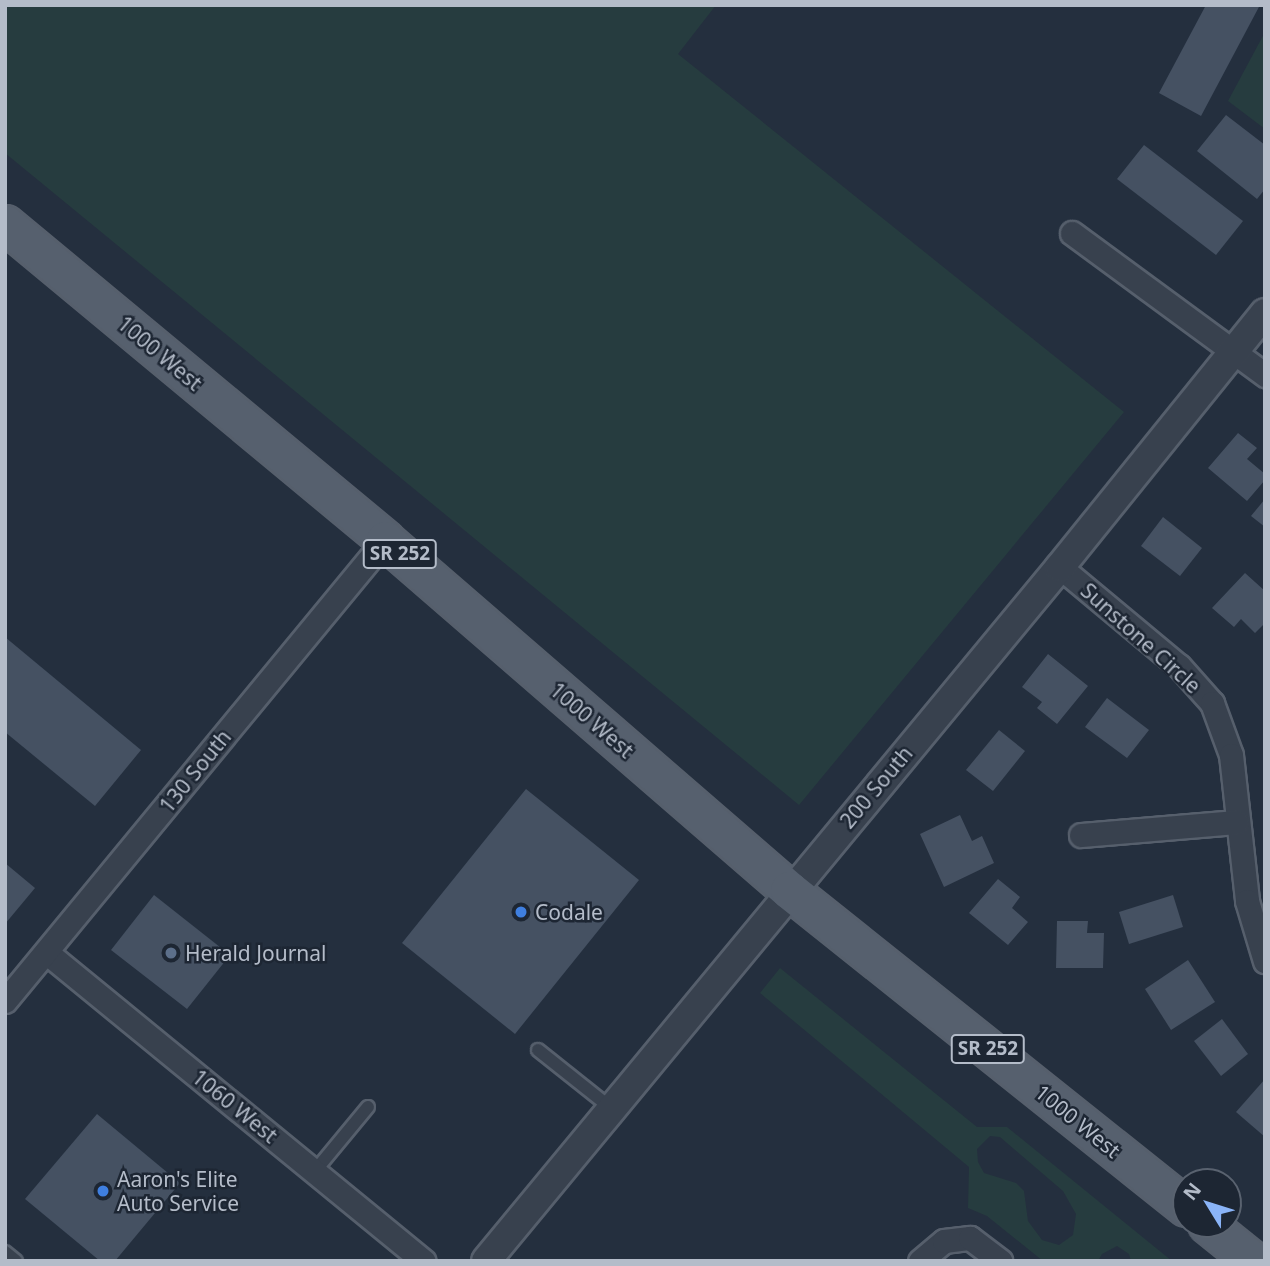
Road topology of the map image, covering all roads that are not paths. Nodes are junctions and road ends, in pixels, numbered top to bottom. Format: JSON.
{"nodes":[{"id":1,"x":5,"y":224,"type":"edge"},
{"id":2,"x":1072,"y":233,"type":"dead end"},
{"id":3,"x":1265,"y":313,"type":"edge"},
{"id":4,"x":1234,"y":351,"type":"junction"},
{"id":5,"x":1265,"y":375,"type":"edge"},
{"id":6,"x":385,"y":540,"type":"junction"},
{"id":7,"x":1060,"y":567,"type":"junction"},
{"id":8,"x":1236,"y":822,"type":"junction"},
{"id":9,"x":1081,"y":835,"type":"dead end"},
{"id":10,"x":789,"y":890,"type":"junction"},
{"id":11,"x":46,"y":952,"type":"junction"},
{"id":12,"x":1265,"y":961,"type":"edge"},
{"id":13,"x":5,"y":1001,"type":"edge"},
{"id":14,"x":538,"y":1050,"type":"dead end"},
{"id":15,"x":368,"y":1107,"type":"dead end"},
{"id":16,"x":611,"y":1108,"type":"junction"},
{"id":17,"x":314,"y":1171,"type":"junction"},
{"id":18,"x":1172,"y":1196,"type":"edge"},
{"id":19,"x":1224,"y":1238,"type":"edge"},
{"id":20,"x":5,"y":1252,"type":"edge"},
{"id":21,"x":16,"y":1261,"type":"edge"},
{"id":22,"x":424,"y":1261,"type":"edge"},
{"id":23,"x":486,"y":1261,"type":"edge"},
{"id":24,"x":920,"y":1261,"type":"edge"},
{"id":25,"x":1000,"y":1261,"type":"edge"},
{"id":26,"x":1253,"y":1261,"type":"edge"}],
"edges":[{"from":1,"to":6,"type":"main road","name":"1000 West","number":"SR 252"},
{"from":2,"to":4,"type":"street"},
{"from":3,"to":4,"type":"street","name":"200 South"},
{"from":4,"to":5,"type":"street"},
{"from":4,"to":7,"type":"street","name":"200 South"},
{"from":6,"to":10,"type":"main road","name":"1000 West","number":"SR 252"},
{"from":6,"to":11,"type":"street","name":"130 South"},
{"from":7,"to":8,"type":"street","name":"Sunstone Circle"},
{"from":7,"to":10,"type":"street","name":"200 South"},
{"from":8,"to":9,"type":"street"},
{"from":8,"to":12,"type":"street","name":"Sunstone Circle"},
{"from":10,"to":16,"type":"street","name":"200 South"},
{"from":10,"to":18,"type":"main road","name":"1000 West","number":"SR 252"},
{"from":11,"to":13,"type":"street","name":"130 South"},
{"from":11,"to":17,"type":"street","name":"1060 West"},
{"from":14,"to":16,"type":"lane"},
{"from":15,"to":17,"type":"lane"},
{"from":16,"to":23,"type":"street","name":"200 South"},
{"from":17,"to":22,"type":"street","name":"1060 West"},
{"from":19,"to":26,"type":"main road"},
{"from":20,"to":21,"type":"lane"},
{"from":24,"to":25,"type":"street"}]}
